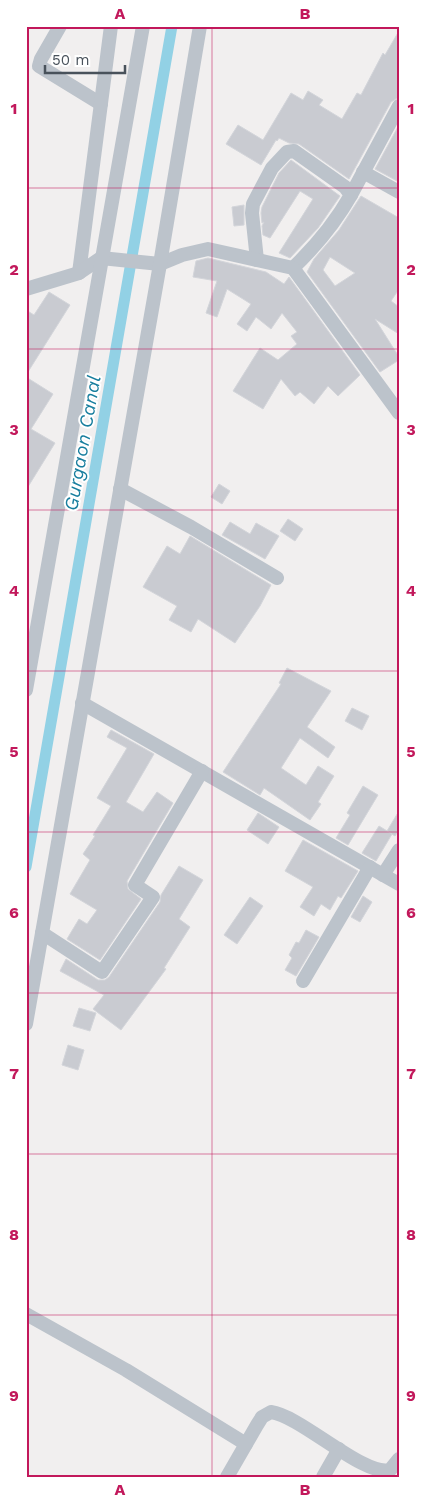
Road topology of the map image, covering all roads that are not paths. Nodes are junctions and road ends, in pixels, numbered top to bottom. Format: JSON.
{"nodes":[{"id":1,"x":60,"y":26,"type":"edge"},
{"id":2,"x":111,"y":26,"type":"edge"},
{"id":3,"x":142,"y":26,"type":"edge"},
{"id":4,"x":200,"y":26,"type":"edge"},
{"id":5,"x":26,"y":58,"type":"edge"},
{"id":6,"x":39,"y":66,"type":"junction"},
{"id":7,"x":101,"y":104,"type":"junction"},
{"id":8,"x":399,"y":106,"type":"edge"},
{"id":9,"x":362,"y":172,"type":"junction"},
{"id":10,"x":399,"y":192,"type":"edge"},
{"id":11,"x":351,"y":195,"type":"junction"},
{"id":12,"x":108,"y":259,"type":"junction"},
{"id":13,"x":257,"y":260,"type":"junction"},
{"id":14,"x":160,"y":264,"type":"junction"},
{"id":15,"x":293,"y":268,"type":"junction"},
{"id":16,"x":80,"y":273,"type":"junction"},
{"id":17,"x":26,"y":289,"type":"edge"},
{"id":18,"x":399,"y":413,"type":"edge"},
{"id":19,"x":120,"y":489,"type":"junction"},
{"id":20,"x":278,"y":578,"type":"dead end"},
{"id":21,"x":26,"y":690,"type":"edge"},
{"id":22,"x":82,"y":703,"type":"junction"},
{"id":23,"x":202,"y":771,"type":"junction"},
{"id":24,"x":399,"y":850,"type":"edge"},
{"id":25,"x":370,"y":867,"type":"junction"},
{"id":26,"x":383,"y":875,"type":"junction"},
{"id":27,"x":399,"y":884,"type":"edge"},
{"id":28,"x":42,"y":933,"type":"junction"},
{"id":29,"x":303,"y":981,"type":"dead end"},
{"id":30,"x":26,"y":1024,"type":"edge"},
{"id":31,"x":26,"y":1314,"type":"edge"},
{"id":32,"x":246,"y":1444,"type":"junction"},
{"id":33,"x":339,"y":1450,"type":"junction"},
{"id":34,"x":399,"y":1459,"type":"edge"},
{"id":35,"x":227,"y":1477,"type":"edge"},
{"id":36,"x":323,"y":1477,"type":"edge"}],
"edges":[{"from":1,"to":6,"type":"street"},
{"from":2,"to":7,"type":"street"},
{"from":3,"to":12,"type":"street"},
{"from":4,"to":14,"type":"street"},
{"from":5,"to":6,"type":"street"},
{"from":6,"to":7,"type":"street"},
{"from":7,"to":16,"type":"street"},
{"from":8,"to":9,"type":"street"},
{"from":9,"to":10,"type":"street"},
{"from":9,"to":11,"type":"street"},
{"from":11,"to":13,"type":"street"},
{"from":11,"to":15,"type":"street"},
{"from":12,"to":14,"type":"street"},
{"from":12,"to":16,"type":"street"},
{"from":12,"to":21,"type":"street"},
{"from":13,"to":14,"type":"street"},
{"from":13,"to":15,"type":"street"},
{"from":14,"to":19,"type":"street"},
{"from":15,"to":18,"type":"street"},
{"from":16,"to":17,"type":"street"},
{"from":19,"to":20,"type":"street"},
{"from":19,"to":22,"type":"street"},
{"from":22,"to":23,"type":"street"},
{"from":22,"to":28,"type":"street"},
{"from":23,"to":25,"type":"street"},
{"from":23,"to":28,"type":"street"},
{"from":24,"to":26,"type":"street"},
{"from":25,"to":26,"type":"street"},
{"from":25,"to":29,"type":"street"},
{"from":26,"to":27,"type":"street"},
{"from":28,"to":30,"type":"street"},
{"from":31,"to":32,"type":"street"},
{"from":32,"to":33,"type":"street"},
{"from":32,"to":35,"type":"street"},
{"from":33,"to":34,"type":"street"},
{"from":33,"to":36,"type":"street"}]}
